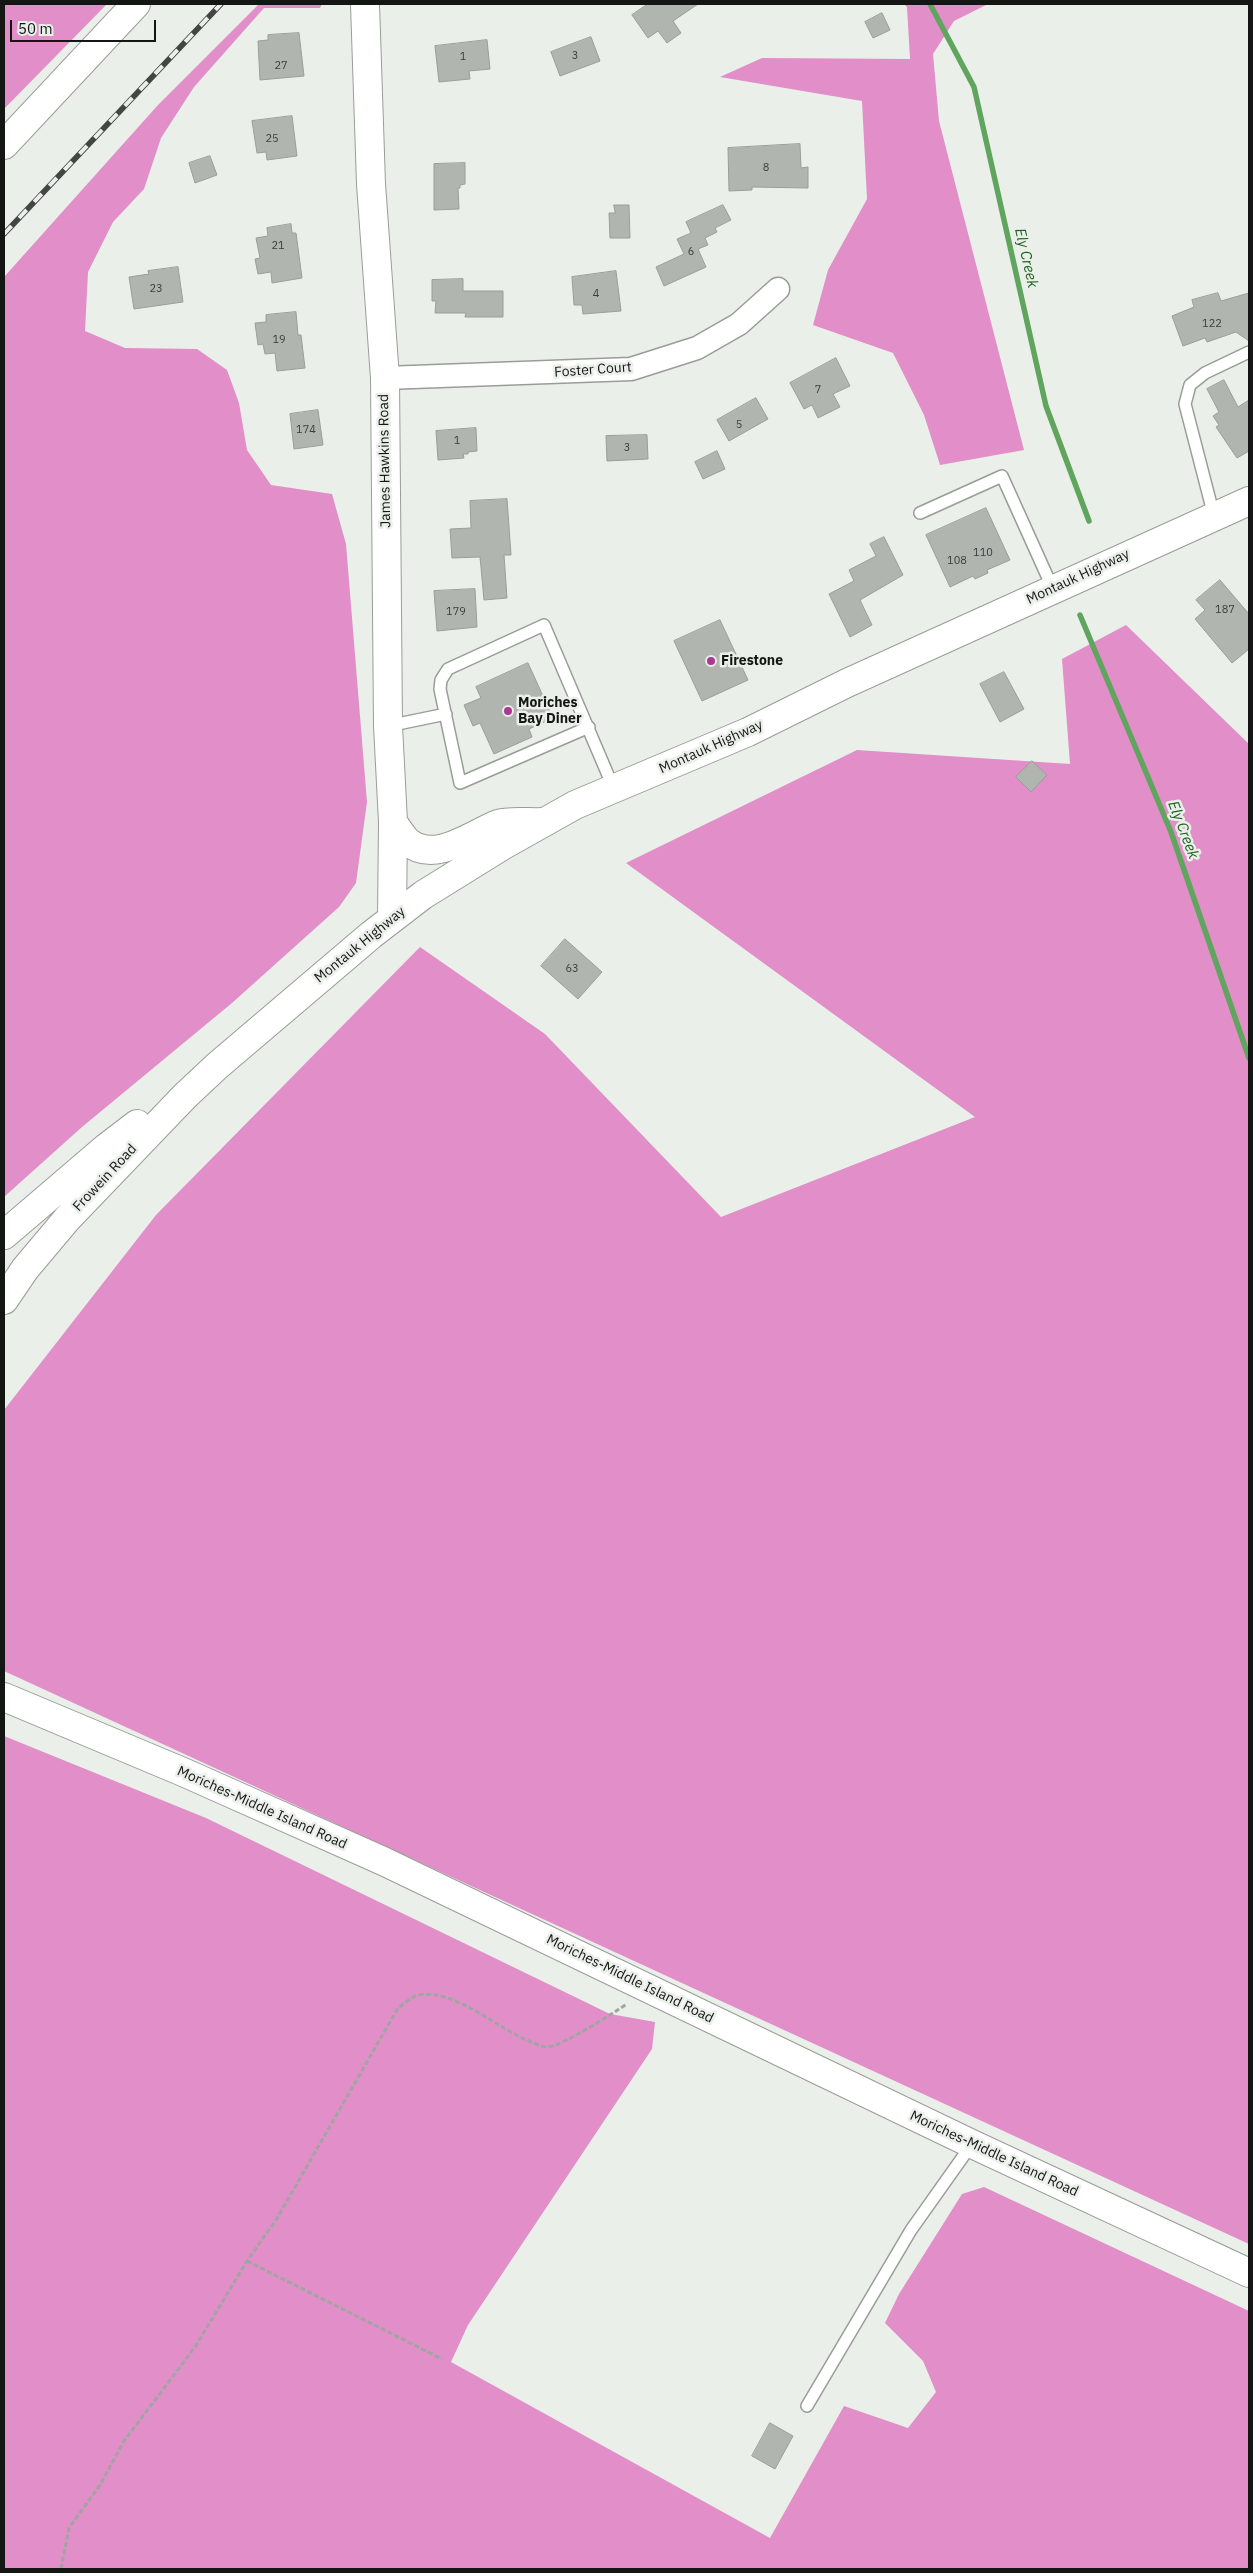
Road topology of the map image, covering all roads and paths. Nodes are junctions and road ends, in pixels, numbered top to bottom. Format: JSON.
{"nodes":[{"id":1,"x":136,"y":4,"type":"edge"},
{"id":2,"x":366,"y":4,"type":"edge"},
{"id":3,"x":4,"y":145,"type":"edge"},
{"id":4,"x":778,"y":289,"type":"dead end"},
{"id":5,"x":1249,"y":352,"type":"edge"},
{"id":6,"x":385,"y":378,"type":"junction"},
{"id":7,"x":1249,"y":501,"type":"edge"},
{"id":8,"x":920,"y":513,"type":"dead end"},
{"id":9,"x":1214,"y":516,"type":"junction"},
{"id":10,"x":1053,"y":589,"type":"junction"},
{"id":11,"x":446,"y":714,"type":"junction"},
{"id":12,"x":388,"y":726,"type":"junction"},
{"id":13,"x":589,"y":727,"type":"junction"},
{"id":14,"x":614,"y":789,"type":"junction"},
{"id":15,"x":393,"y":822,"type":"junction"},
{"id":16,"x":544,"y":822,"type":"junction"},
{"id":17,"x":392,"y":918,"type":"junction"},
{"id":18,"x":217,"y":1066,"type":"junction"},
{"id":19,"x":4,"y":1235,"type":"edge"},
{"id":20,"x":4,"y":1300,"type":"edge"},
{"id":21,"x":4,"y":1697,"type":"edge"},
{"id":22,"x":629,"y":2003,"type":"dead end"},
{"id":23,"x":972,"y":2144,"type":"junction"},
{"id":24,"x":247,"y":2261,"type":"junction"},
{"id":25,"x":1249,"y":2273,"type":"edge"},
{"id":26,"x":442,"y":2359,"type":"dead end"},
{"id":27,"x":807,"y":2406,"type":"dead end"},
{"id":28,"x":60,"y":2569,"type":"edge"}],
"edges":[{"from":1,"to":3,"type":"main road"},
{"from":2,"to":6,"type":"main road","name":"James Hawkins Road"},
{"from":4,"to":6,"type":"street","name":"Foster Court"},
{"from":5,"to":9,"type":"lane"},
{"from":6,"to":12,"type":"main road","name":"James Hawkins Road"},
{"from":7,"to":9,"type":"main road","name":"Montauk Highway"},
{"from":8,"to":10,"type":"lane"},
{"from":9,"to":10,"type":"main road","name":"Montauk Highway"},
{"from":10,"to":14,"type":"main road","name":"Montauk Highway"},
{"from":11,"to":12,"type":"lane"},
{"from":11,"to":13,"type":"lane"},
{"from":11,"to":13,"type":"lane"},
{"from":12,"to":15,"type":"main road","name":"James Hawkins Road"},
{"from":13,"to":14,"type":"lane"},
{"from":14,"to":16,"type":"main road","name":"Montauk Highway"},
{"from":15,"to":16,"type":"main road"},
{"from":15,"to":17,"type":"main road","name":"James Hawkins Road"},
{"from":16,"to":17,"type":"main road","name":"Montauk Highway"},
{"from":17,"to":18,"type":"main road","name":"Montauk Highway"},
{"from":18,"to":19,"type":"main road"},
{"from":18,"to":20,"type":"main road","name":"Frowein Road"},
{"from":21,"to":23,"type":"main road","name":"Moriches-Middle Island Road"},
{"from":22,"to":24,"type":"path"},
{"from":23,"to":25,"type":"main road","name":"Moriches-Middle Island Road"},
{"from":23,"to":27,"type":"lane"},
{"from":24,"to":26,"type":"path"},
{"from":24,"to":28,"type":"path"}]}
